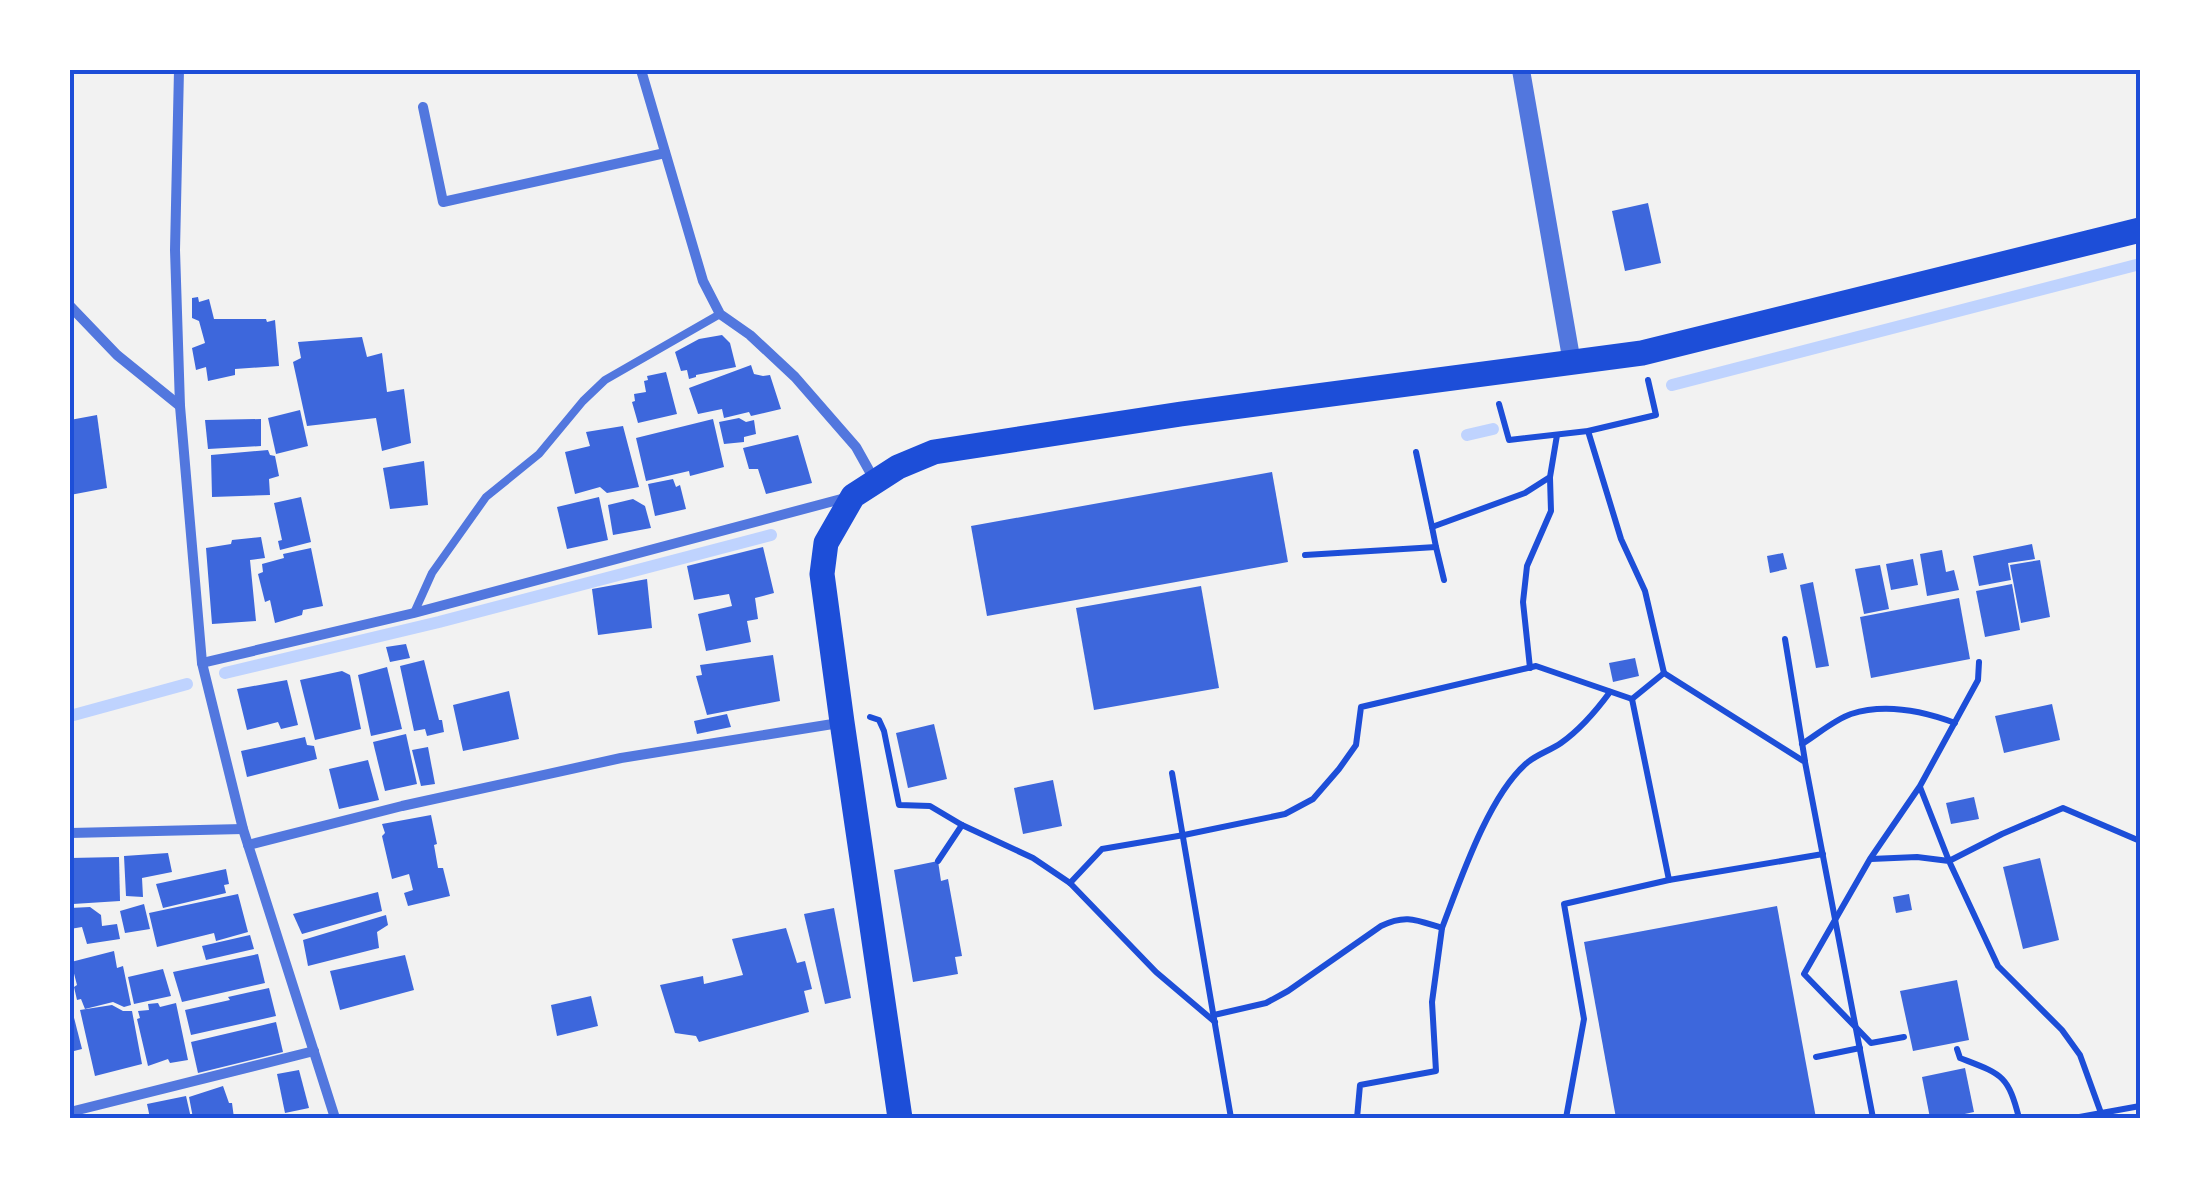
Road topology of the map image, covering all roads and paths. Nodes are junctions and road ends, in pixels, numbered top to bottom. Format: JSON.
{"nodes":[{"id":1,"x":180,"y":70,"type":"edge"},
{"id":2,"x":640,"y":70,"type":"edge"},
{"id":3,"x":1521,"y":70,"type":"edge"},
{"id":4,"x":423,"y":107,"type":"dead end"},
{"id":5,"x":664,"y":153,"type":"junction"},
{"id":6,"x":2140,"y":230,"type":"edge"},
{"id":7,"x":70,"y":306,"type":"edge"},
{"id":8,"x":720,"y":314,"type":"junction"},
{"id":9,"x":1642,"y":353,"type":"junction"},
{"id":10,"x":1572,"y":363,"type":"junction"},
{"id":11,"x":1498,"y":398,"type":"dead end"},
{"id":12,"x":180,"y":406,"type":"junction"},
{"id":13,"x":1588,"y":431,"type":"junction"},
{"id":14,"x":1557,"y":435,"type":"junction"},
{"id":15,"x":1416,"y":452,"type":"dead end"},
{"id":16,"x":1550,"y":477,"type":"junction"},
{"id":17,"x":875,"y":482,"type":"junction"},
{"id":18,"x":853,"y":496,"type":"junction"},
{"id":19,"x":1432,"y":527,"type":"junction"},
{"id":20,"x":1436,"y":547,"type":"junction"},
{"id":21,"x":1305,"y":555,"type":"dead end"},
{"id":22,"x":1444,"y":580,"type":"dead end"},
{"id":23,"x":414,"y":613,"type":"junction"},
{"id":24,"x":1785,"y":639,"type":"dead end"},
{"id":25,"x":1979,"y":662,"type":"dead end"},
{"id":26,"x":202,"y":663,"type":"junction"},
{"id":27,"x":1530,"y":668,"type":"junction"},
{"id":28,"x":1664,"y":673,"type":"junction"},
{"id":29,"x":1610,"y":691,"type":"junction"},
{"id":30,"x":1632,"y":699,"type":"junction"},
{"id":31,"x":842,"y":722,"type":"junction"},
{"id":32,"x":1955,"y":723,"type":"junction"},
{"id":33,"x":1802,"y":744,"type":"junction"},
{"id":34,"x":1806,"y":762,"type":"junction"},
{"id":35,"x":1172,"y":772,"type":"dead end"},
{"id":36,"x":1920,"y":786,"type":"junction"},
{"id":37,"x":962,"y":824,"type":"junction"},
{"id":38,"x":243,"y":830,"type":"junction"},
{"id":39,"x":70,"y":833,"type":"edge"},
{"id":40,"x":1184,"y":835,"type":"junction"},
{"id":41,"x":2140,"y":841,"type":"edge"},
{"id":42,"x":248,"y":844,"type":"junction"},
{"id":43,"x":1823,"y":854,"type":"junction"},
{"id":44,"x":1870,"y":859,"type":"junction"},
{"id":45,"x":1949,"y":861,"type":"junction"},
{"id":46,"x":938,"y":862,"type":"dead end"},
{"id":47,"x":1669,"y":880,"type":"junction"},
{"id":48,"x":1070,"y":882,"type":"junction"},
{"id":49,"x":1836,"y":921,"type":"junction"},
{"id":50,"x":1442,"y":928,"type":"junction"},
{"id":51,"x":1214,"y":1018,"type":"junction"},
{"id":52,"x":1856,"y":1028,"type":"junction"},
{"id":53,"x":1904,"y":1038,"type":"dead end"},
{"id":54,"x":1860,"y":1048,"type":"junction"},
{"id":55,"x":1957,"y":1049,"type":"dead end"},
{"id":56,"x":314,"y":1051,"type":"junction"},
{"id":57,"x":1816,"y":1057,"type":"dead end"},
{"id":58,"x":2140,"y":1106,"type":"edge"},
{"id":59,"x":70,"y":1112,"type":"edge"},
{"id":60,"x":2101,"y":1113,"type":"junction"},
{"id":61,"x":335,"y":1118,"type":"edge"},
{"id":62,"x":900,"y":1118,"type":"edge"},
{"id":63,"x":1232,"y":1118,"type":"edge"},
{"id":64,"x":1358,"y":1118,"type":"edge"},
{"id":65,"x":1566,"y":1118,"type":"edge"},
{"id":66,"x":1873,"y":1118,"type":"edge"},
{"id":67,"x":2018,"y":1118,"type":"edge"},
{"id":68,"x":2074,"y":1118,"type":"edge"}],
"edges":[{"from":1,"to":12,"type":"street"},
{"from":2,"to":5,"type":"street"},
{"from":3,"to":10,"type":"street"},
{"from":4,"to":5,"type":"street"},
{"from":5,"to":8,"type":"street"},
{"from":6,"to":9,"type":"main road"},
{"from":7,"to":12,"type":"street"},
{"from":8,"to":17,"type":"street"},
{"from":8,"to":23,"type":"lane"},
{"from":9,"to":10,"type":"main road"},
{"from":9,"to":13,"type":"path"},
{"from":10,"to":17,"type":"main road"},
{"from":11,"to":14,"type":"path"},
{"from":12,"to":26,"type":"street"},
{"from":13,"to":14,"type":"path"},
{"from":13,"to":28,"type":"path"},
{"from":14,"to":16,"type":"path"},
{"from":15,"to":19,"type":"path"},
{"from":16,"to":19,"type":"path"},
{"from":16,"to":27,"type":"path"},
{"from":17,"to":18,"type":"main road"},
{"from":18,"to":23,"type":"street"},
{"from":18,"to":31,"type":"main road"},
{"from":19,"to":20,"type":"path"},
{"from":20,"to":21,"type":"path"},
{"from":20,"to":22,"type":"path"},
{"from":23,"to":26,"type":"street"},
{"from":24,"to":33,"type":"path"},
{"from":25,"to":32,"type":"path"},
{"from":26,"to":38,"type":"street"},
{"from":27,"to":29,"type":"path"},
{"from":27,"to":40,"type":"path"},
{"from":28,"to":30,"type":"path"},
{"from":28,"to":34,"type":"path"},
{"from":29,"to":30,"type":"path"},
{"from":29,"to":50,"type":"path"},
{"from":30,"to":47,"type":"path"},
{"from":31,"to":37,"type":"path"},
{"from":31,"to":42,"type":"street"},
{"from":31,"to":62,"type":"main road"},
{"from":32,"to":33,"type":"path"},
{"from":32,"to":36,"type":"path"},
{"from":33,"to":34,"type":"path"},
{"from":34,"to":43,"type":"path"},
{"from":35,"to":40,"type":"path"},
{"from":36,"to":44,"type":"path"},
{"from":36,"to":45,"type":"path"},
{"from":37,"to":46,"type":"path"},
{"from":37,"to":48,"type":"path"},
{"from":38,"to":39,"type":"street"},
{"from":38,"to":42,"type":"street"},
{"from":40,"to":48,"type":"path"},
{"from":40,"to":51,"type":"path"},
{"from":41,"to":45,"type":"path"},
{"from":42,"to":56,"type":"street"},
{"from":43,"to":47,"type":"path"},
{"from":43,"to":49,"type":"path"},
{"from":44,"to":45,"type":"path"},
{"from":44,"to":49,"type":"path"},
{"from":45,"to":60,"type":"path"},
{"from":47,"to":65,"type":"path"},
{"from":48,"to":51,"type":"path"},
{"from":49,"to":52,"type":"path"},
{"from":49,"to":52,"type":"path"},
{"from":50,"to":51,"type":"path"},
{"from":50,"to":64,"type":"path"},
{"from":51,"to":63,"type":"path"},
{"from":52,"to":53,"type":"path"},
{"from":52,"to":54,"type":"path"},
{"from":54,"to":57,"type":"path"},
{"from":54,"to":66,"type":"path"},
{"from":55,"to":67,"type":"path"},
{"from":56,"to":59,"type":"street"},
{"from":56,"to":61,"type":"street"},
{"from":58,"to":60,"type":"path"},
{"from":60,"to":68,"type":"path"}]}
